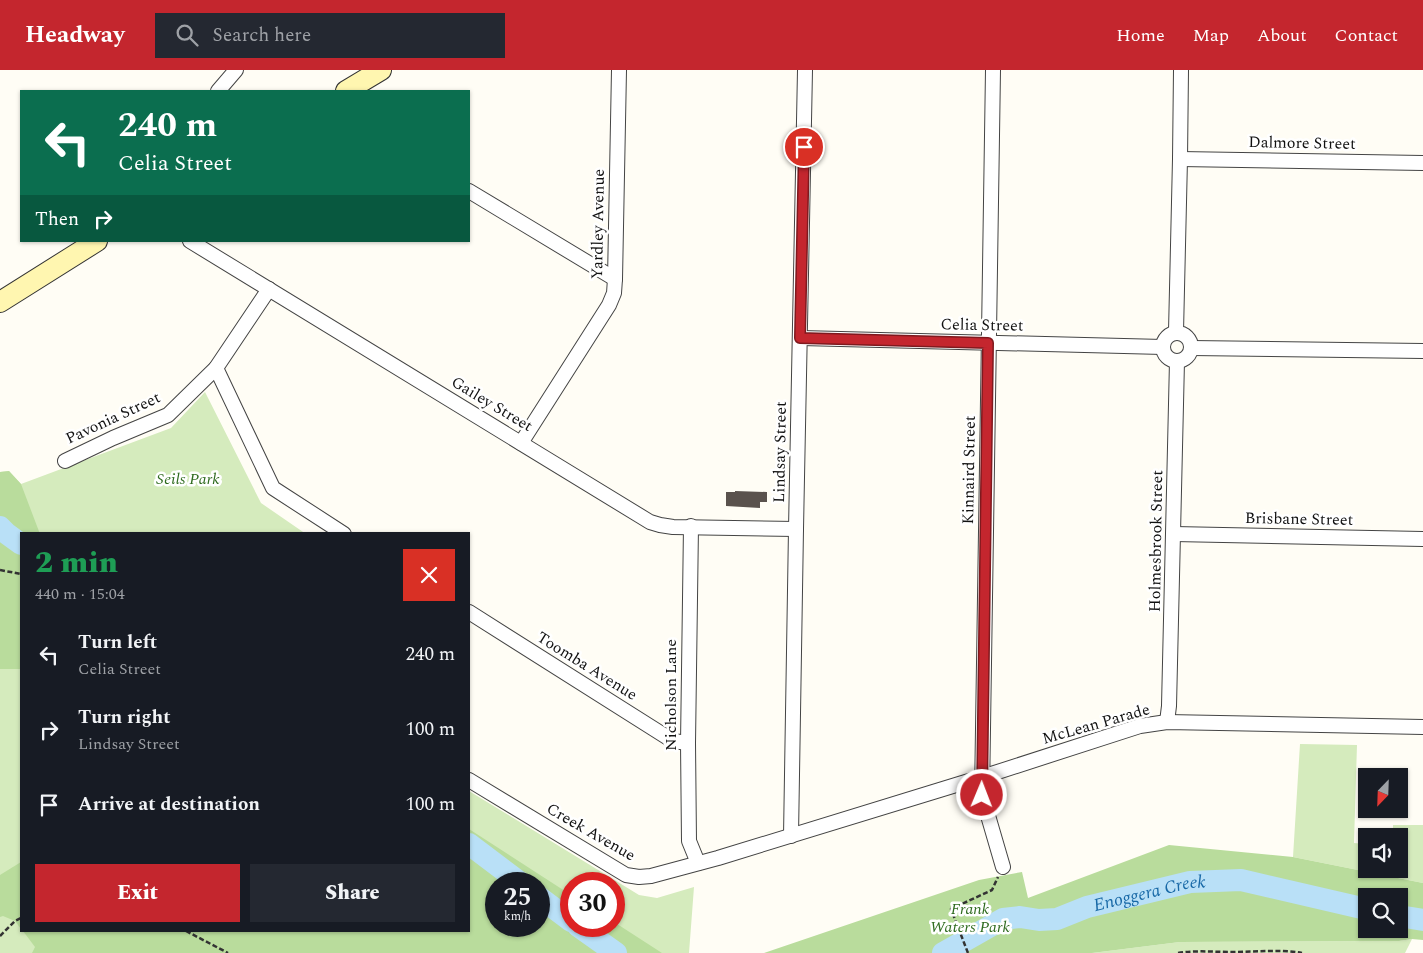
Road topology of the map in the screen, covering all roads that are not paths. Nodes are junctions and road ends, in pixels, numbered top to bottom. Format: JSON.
{"nodes":[{"id":1,"x":236,"y":70,"type":"edge"},
{"id":2,"x":381,"y":70,"type":"edge"},
{"id":3,"x":619,"y":70,"type":"edge"},
{"id":4,"x":805,"y":70,"type":"edge"},
{"id":5,"x":993,"y":70,"type":"edge"},
{"id":6,"x":1181,"y":70,"type":"edge"},
{"id":7,"x":219,"y":90,"type":"edge"},
{"id":8,"x":348,"y":90,"type":"edge"},
{"id":9,"x":1180,"y":159,"type":"junction"},
{"id":10,"x":1423,"y":162,"type":"edge"},
{"id":11,"x":470,"y":192,"type":"edge"},
{"id":12,"x":95,"y":242,"type":"edge"},
{"id":13,"x":192,"y":242,"type":"edge"},
{"id":14,"x":615,"y":278,"type":"junction"},
{"id":15,"x":269,"y":289,"type":"junction"},
{"id":16,"x":0,"y":302,"type":"edge"},
{"id":17,"x":1176,"y":332,"type":"junction"},
{"id":18,"x":800,"y":338,"type":"junction"},
{"id":19,"x":988,"y":343,"type":"junction"},
{"id":20,"x":1163,"y":347,"type":"junction"},
{"id":21,"x":1191,"y":348,"type":"junction"},
{"id":22,"x":1423,"y":351,"type":"edge"},
{"id":23,"x":1177,"y":361,"type":"junction"},
{"id":24,"x":216,"y":368,"type":"junction"},
{"id":25,"x":521,"y":443,"type":"junction"},
{"id":26,"x":65,"y":461,"type":"dead end"},
{"id":27,"x":690,"y":526,"type":"junction"},
{"id":28,"x":796,"y":529,"type":"junction"},
{"id":29,"x":341,"y":532,"type":"edge"},
{"id":30,"x":1174,"y":534,"type":"junction"},
{"id":31,"x":1423,"y":539,"type":"edge"},
{"id":32,"x":470,"y":613,"type":"edge"},
{"id":33,"x":1168,"y":722,"type":"junction"},
{"id":34,"x":1423,"y":727,"type":"edge"},
{"id":35,"x":688,"y":742,"type":"junction"},
{"id":36,"x":982,"y":777,"type":"junction"},
{"id":37,"x":470,"y":781,"type":"edge"},
{"id":38,"x":791,"y":836,"type":"junction"},
{"id":39,"x":698,"y":863,"type":"junction"},
{"id":40,"x":1003,"y":867,"type":"road end"}],
"edges":[{"from":1,"to":7,"type":"street"},
{"from":2,"to":8,"type":"main road"},
{"from":3,"to":14,"type":"street","name":"Yardley Avenue"},
{"from":4,"to":18,"type":"street","name":"Lindsay Street"},
{"from":5,"to":19,"type":"street","name":"Kinnaird Street"},
{"from":6,"to":9,"type":"street"},
{"from":9,"to":10,"type":"street","name":"Dalmore Street"},
{"from":9,"to":17,"type":"street"},
{"from":11,"to":14,"type":"street"},
{"from":12,"to":16,"type":"main road"},
{"from":13,"to":15,"type":"street","name":"Gailey Street"},
{"from":14,"to":25,"type":"street","name":"Yardley Avenue"},
{"from":15,"to":24,"type":"street","name":"Pavonia Street"},
{"from":15,"to":25,"type":"street","name":"Gailey Street"},
{"from":17,"to":20,"type":"street"},
{"from":17,"to":21,"type":"street"},
{"from":18,"to":19,"type":"street","name":"Celia Street"},
{"from":18,"to":28,"type":"street","name":"Lindsay Street"},
{"from":19,"to":20,"type":"street","name":"Celia Street"},
{"from":19,"to":36,"type":"street","name":"Kinnaird Street"},
{"from":20,"to":23,"type":"street"},
{"from":21,"to":22,"type":"street"},
{"from":21,"to":23,"type":"street"},
{"from":23,"to":30,"type":"street","name":"Holmesbrook Street"},
{"from":24,"to":26,"type":"street","name":"Pavonia Street"},
{"from":24,"to":29,"type":"street"},
{"from":25,"to":27,"type":"street","name":"Gailey Street"},
{"from":27,"to":28,"type":"street","name":"Gailey Street"},
{"from":27,"to":35,"type":"street","name":"Nicholson Lane"},
{"from":28,"to":38,"type":"street","name":"Lindsay Street"},
{"from":30,"to":31,"type":"street","name":"Brisbane Street"},
{"from":30,"to":33,"type":"street","name":"Holmesbrook Street"},
{"from":32,"to":35,"type":"street","name":"Toomba Avenue"},
{"from":33,"to":34,"type":"street","name":"McLean Parade"},
{"from":33,"to":36,"type":"street","name":"McLean Parade"},
{"from":35,"to":39,"type":"street","name":"Nicholson Lane"},
{"from":36,"to":38,"type":"street","name":"McLean Parade"},
{"from":36,"to":40,"type":"street","name":"Kinnaird Street"},
{"from":37,"to":39,"type":"street","name":"Creek Avenue"},
{"from":38,"to":39,"type":"street","name":"Creek Avenue"}]}
